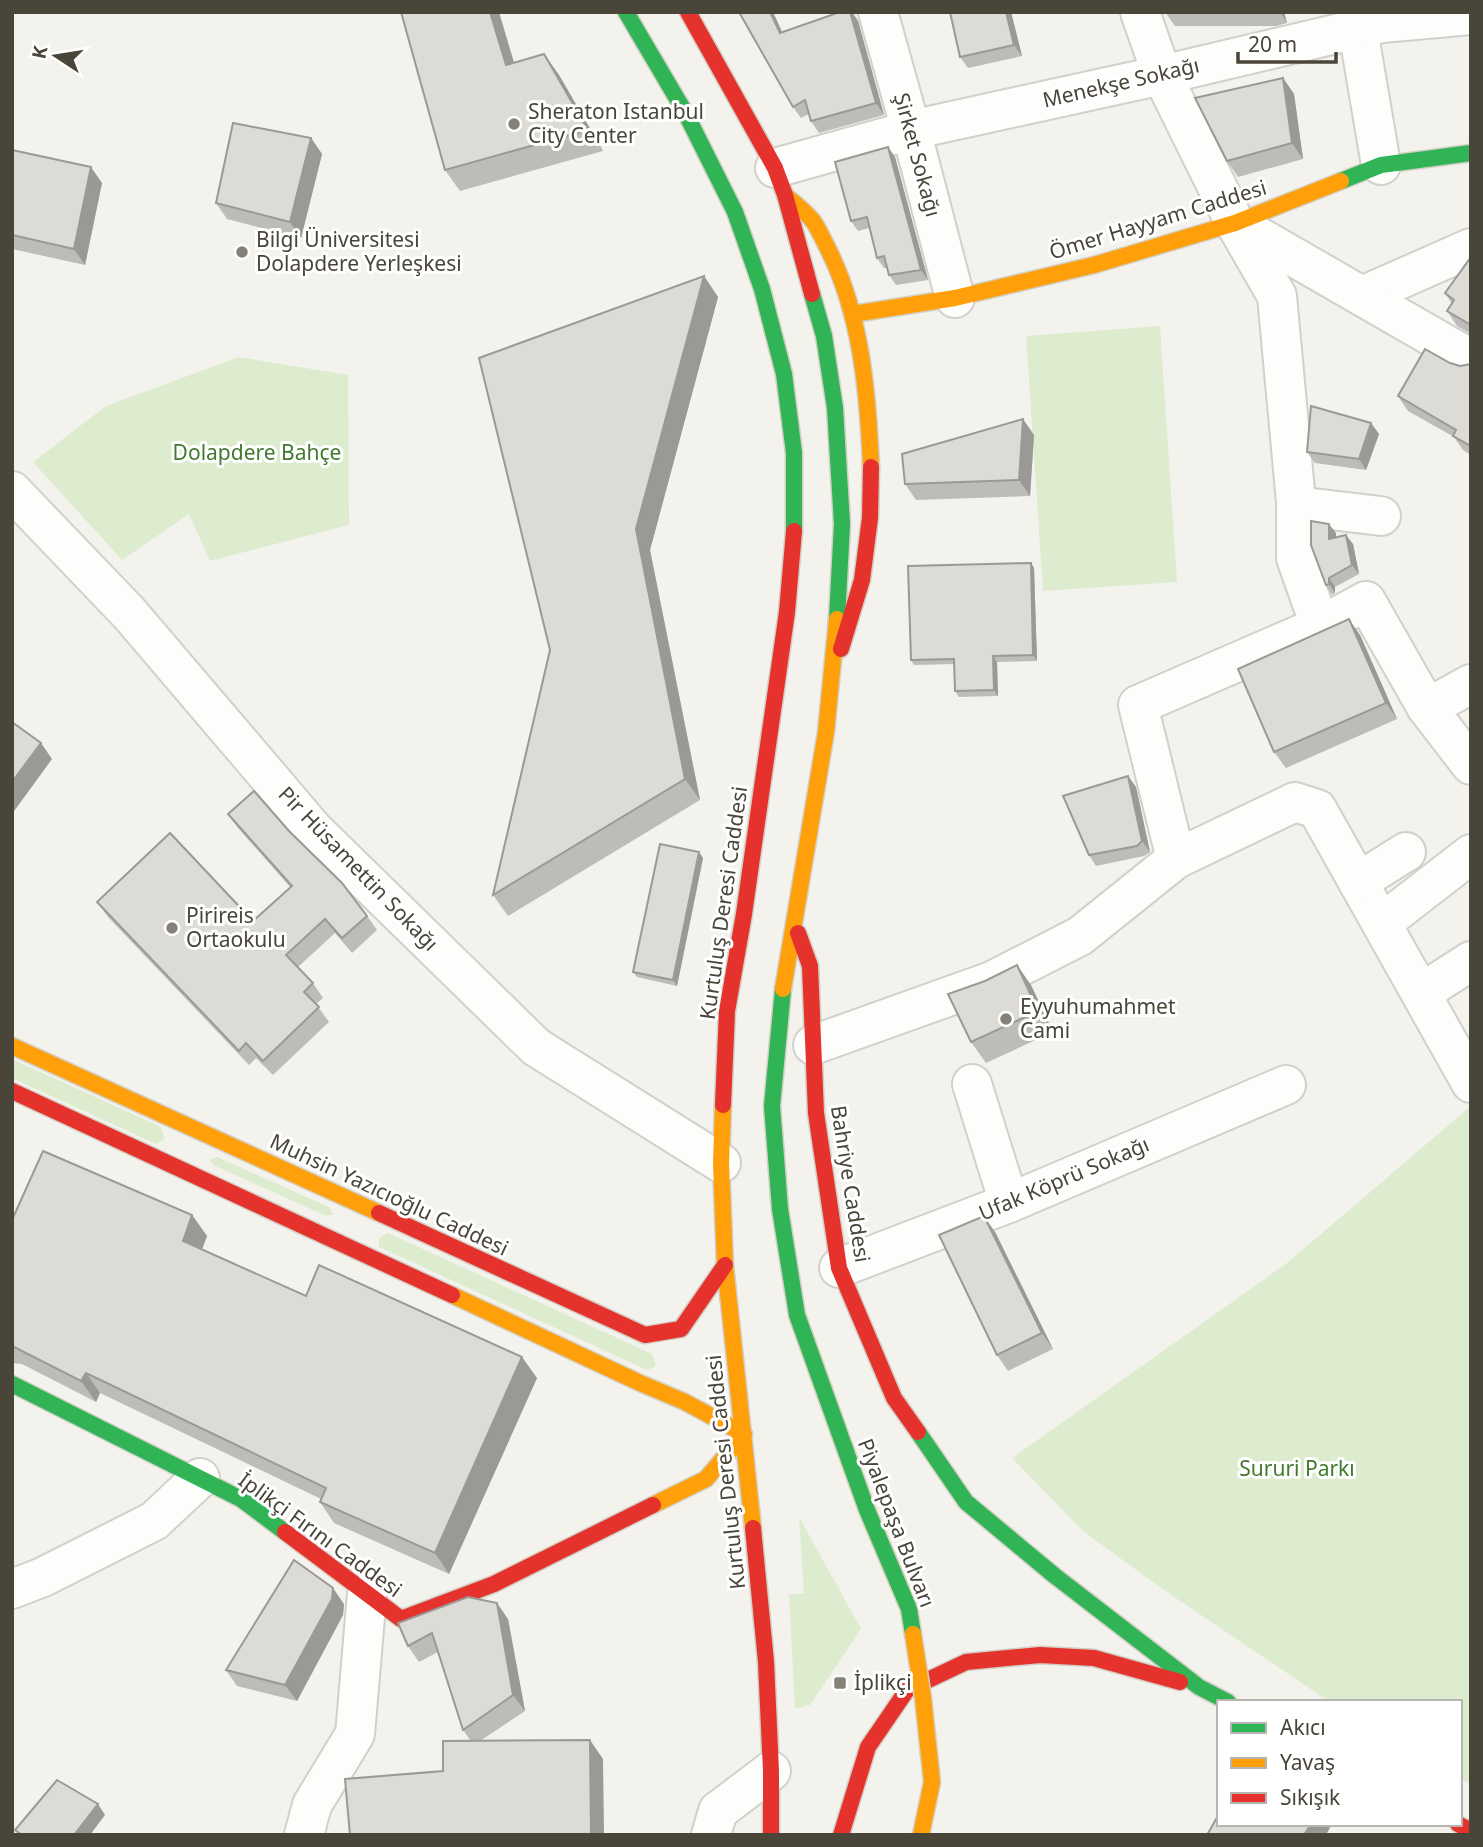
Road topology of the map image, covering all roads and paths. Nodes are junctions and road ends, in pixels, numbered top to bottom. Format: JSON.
{"nodes":[{"id":1,"x":626,"y":12,"type":"edge"},
{"id":2,"x":878,"y":12,"type":"edge"},
{"id":3,"x":1140,"y":12,"type":"edge"},
{"id":4,"x":690,"y":13,"type":"edge"},
{"id":5,"x":1453,"y":15,"type":"edge"},
{"id":6,"x":1356,"y":21,"type":"edge"},
{"id":7,"x":1162,"y":75,"type":"junction"},
{"id":8,"x":911,"y":130,"type":"junction"},
{"id":9,"x":1471,"y":153,"type":"edge"},
{"id":10,"x":1381,"y":165,"type":"junction"},
{"id":11,"x":780,"y":181,"type":"junction"},
{"id":12,"x":1235,"y":223,"type":"junction"},
{"id":13,"x":1471,"y":248,"type":"edge"},
{"id":14,"x":1362,"y":296,"type":"junction"},
{"id":15,"x":955,"y":298,"type":"junction"},
{"id":16,"x":853,"y":314,"type":"junction"},
{"id":17,"x":1471,"y":359,"type":"edge"},
{"id":18,"x":12,"y":491,"type":"edge"},
{"id":19,"x":1296,"y":504,"type":"junction"},
{"id":20,"x":1381,"y":516,"type":"dead end"},
{"id":21,"x":1320,"y":626,"type":"junction"},
{"id":22,"x":1471,"y":684,"type":"edge"},
{"id":23,"x":830,"y":685,"type":"junction"},
{"id":24,"x":1427,"y":709,"type":"junction"},
{"id":25,"x":1471,"y":765,"type":"edge"},
{"id":26,"x":1406,"y":852,"type":"dead end"},
{"id":27,"x":1471,"y":854,"type":"edge"},
{"id":28,"x":1176,"y":859,"type":"junction"},
{"id":29,"x":1358,"y":881,"type":"junction"},
{"id":30,"x":794,"y":923,"type":"junction"},
{"id":31,"x":1382,"y":923,"type":"junction"},
{"id":32,"x":1471,"y":961,"type":"edge"},
{"id":33,"x":1421,"y":993,"type":"junction"},
{"id":34,"x":813,"y":1045,"type":"junction"},
{"id":35,"x":12,"y":1046,"type":"edge"},
{"id":36,"x":1471,"y":1083,"type":"edge"},
{"id":37,"x":972,"y":1084,"type":"dead end"},
{"id":38,"x":1286,"y":1085,"type":"dead end"},
{"id":39,"x":12,"y":1091,"type":"edge"},
{"id":40,"x":721,"y":1163,"type":"junction"},
{"id":41,"x":1009,"y":1203,"type":"junction"},
{"id":42,"x":725,"y":1265,"type":"junction"},
{"id":43,"x":839,"y":1268,"type":"junction"},
{"id":44,"x":645,"y":1335,"type":"junction"},
{"id":45,"x":662,"y":1344,"type":"dead end"},
{"id":46,"x":662,"y":1373,"type":"dead end"},
{"id":47,"x":640,"y":1382,"type":"junction"},
{"id":48,"x":12,"y":1384,"type":"edge"},
{"id":49,"x":744,"y":1434,"type":"junction"},
{"id":50,"x":200,"y":1478,"type":"junction"},
{"id":51,"x":12,"y":1589,"type":"edge"},
{"id":52,"x":367,"y":1594,"type":"junction"},
{"id":53,"x":1199,"y":1687,"type":"junction"},
{"id":54,"x":1224,"y":1700,"type":"edge"},
{"id":55,"x":771,"y":1771,"type":"junction"},
{"id":56,"x":304,"y":1835,"type":"edge"},
{"id":57,"x":711,"y":1835,"type":"edge"},
{"id":58,"x":771,"y":1835,"type":"edge"},
{"id":59,"x":841,"y":1835,"type":"edge"},
{"id":60,"x":921,"y":1835,"type":"edge"}],
"edges":[{"from":1,"to":40,"type":"main road","name":"Kurtuluş Deresi Caddesi"},
{"from":2,"to":8,"type":"street","name":"Şirket Sokağı"},
{"from":3,"to":7,"type":"street"},
{"from":4,"to":11,"type":"main road"},
{"from":5,"to":6,"type":"street","name":"Menekşe Sokağı"},
{"from":6,"to":7,"type":"street","name":"Menekşe Sokağı"},
{"from":6,"to":10,"type":"street"},
{"from":7,"to":8,"type":"street","name":"Menekşe Sokağı"},
{"from":7,"to":12,"type":"street"},
{"from":8,"to":11,"type":"street","name":"Menekşe Sokağı"},
{"from":8,"to":15,"type":"street","name":"Şirket Sokağı"},
{"from":9,"to":10,"type":"main road","name":"Ömer Hayyam Caddesi"},
{"from":10,"to":12,"type":"main road","name":"Ömer Hayyam Caddesi"},
{"from":11,"to":16,"type":"main road"},
{"from":11,"to":23,"type":"main road"},
{"from":12,"to":14,"type":"street"},
{"from":12,"to":15,"type":"main road","name":"Ömer Hayyam Caddesi"},
{"from":12,"to":19,"type":"street"},
{"from":13,"to":14,"type":"street"},
{"from":14,"to":17,"type":"street"},
{"from":15,"to":16,"type":"main road","name":"Ömer Hayyam Caddesi"},
{"from":16,"to":23,"type":"main road"},
{"from":18,"to":40,"type":"street","name":"Pir Hüsamettin Sokağı"},
{"from":19,"to":20,"type":"street"},
{"from":19,"to":21,"type":"street"},
{"from":21,"to":24,"type":"street"},
{"from":21,"to":28,"type":"street"},
{"from":22,"to":24,"type":"street"},
{"from":23,"to":30,"type":"main road"},
{"from":24,"to":25,"type":"street"},
{"from":26,"to":29,"type":"street"},
{"from":27,"to":31,"type":"street"},
{"from":28,"to":29,"type":"street"},
{"from":28,"to":34,"type":"street"},
{"from":29,"to":31,"type":"street"},
{"from":30,"to":34,"type":"main road","name":"Bahriye Caddesi"},
{"from":30,"to":60,"type":"main road","name":"Piyalepaşa Bulvarı","bridge":true},
{"from":31,"to":33,"type":"street"},
{"from":32,"to":33,"type":"street"},
{"from":33,"to":36,"type":"street"},
{"from":34,"to":43,"type":"main road","name":"Bahriye Caddesi"},
{"from":35,"to":44,"type":"main road","name":"Muhsin Yazıcıoğlu Caddesi"},
{"from":37,"to":41,"type":"street"},
{"from":38,"to":41,"type":"street","name":"Ufak Köprü Sokağı"},
{"from":39,"to":47,"type":"main road"},
{"from":40,"to":42,"type":"main road","name":"Kurtuluş Deresi Caddesi"},
{"from":41,"to":43,"type":"street","name":"Ufak Köprü Sokağı"},
{"from":42,"to":44,"type":"main road"},
{"from":42,"to":49,"type":"main road","name":"Kurtuluş Deresi Caddesi"},
{"from":43,"to":53,"type":"main road","name":"Bahriye Caddesi"},
{"from":44,"to":45,"type":"main road","name":"Muhsin Yazıcıoğlu Caddesi"},
{"from":46,"to":47,"type":"main road"},
{"from":47,"to":49,"type":"main road"},
{"from":48,"to":50,"type":"main road","name":"İplikçi Fırını Caddesi"},
{"from":49,"to":52,"type":"main road","name":"İplikçi Fırını Caddesi"},
{"from":49,"to":55,"type":"main road","name":"Kurtuluş Deresi Caddesi"},
{"from":50,"to":51,"type":"street"},
{"from":50,"to":52,"type":"main road","name":"İplikçi Fırını Caddesi"},
{"from":52,"to":56,"type":"street"},
{"from":53,"to":54,"type":"main road","name":"Bahriye Caddesi"},
{"from":53,"to":59,"type":"main road","name":"Bahriye Caddesi"},
{"from":55,"to":57,"type":"street"},
{"from":55,"to":58,"type":"main road","name":"Kurtuluş Deresi Caddesi"}]}
